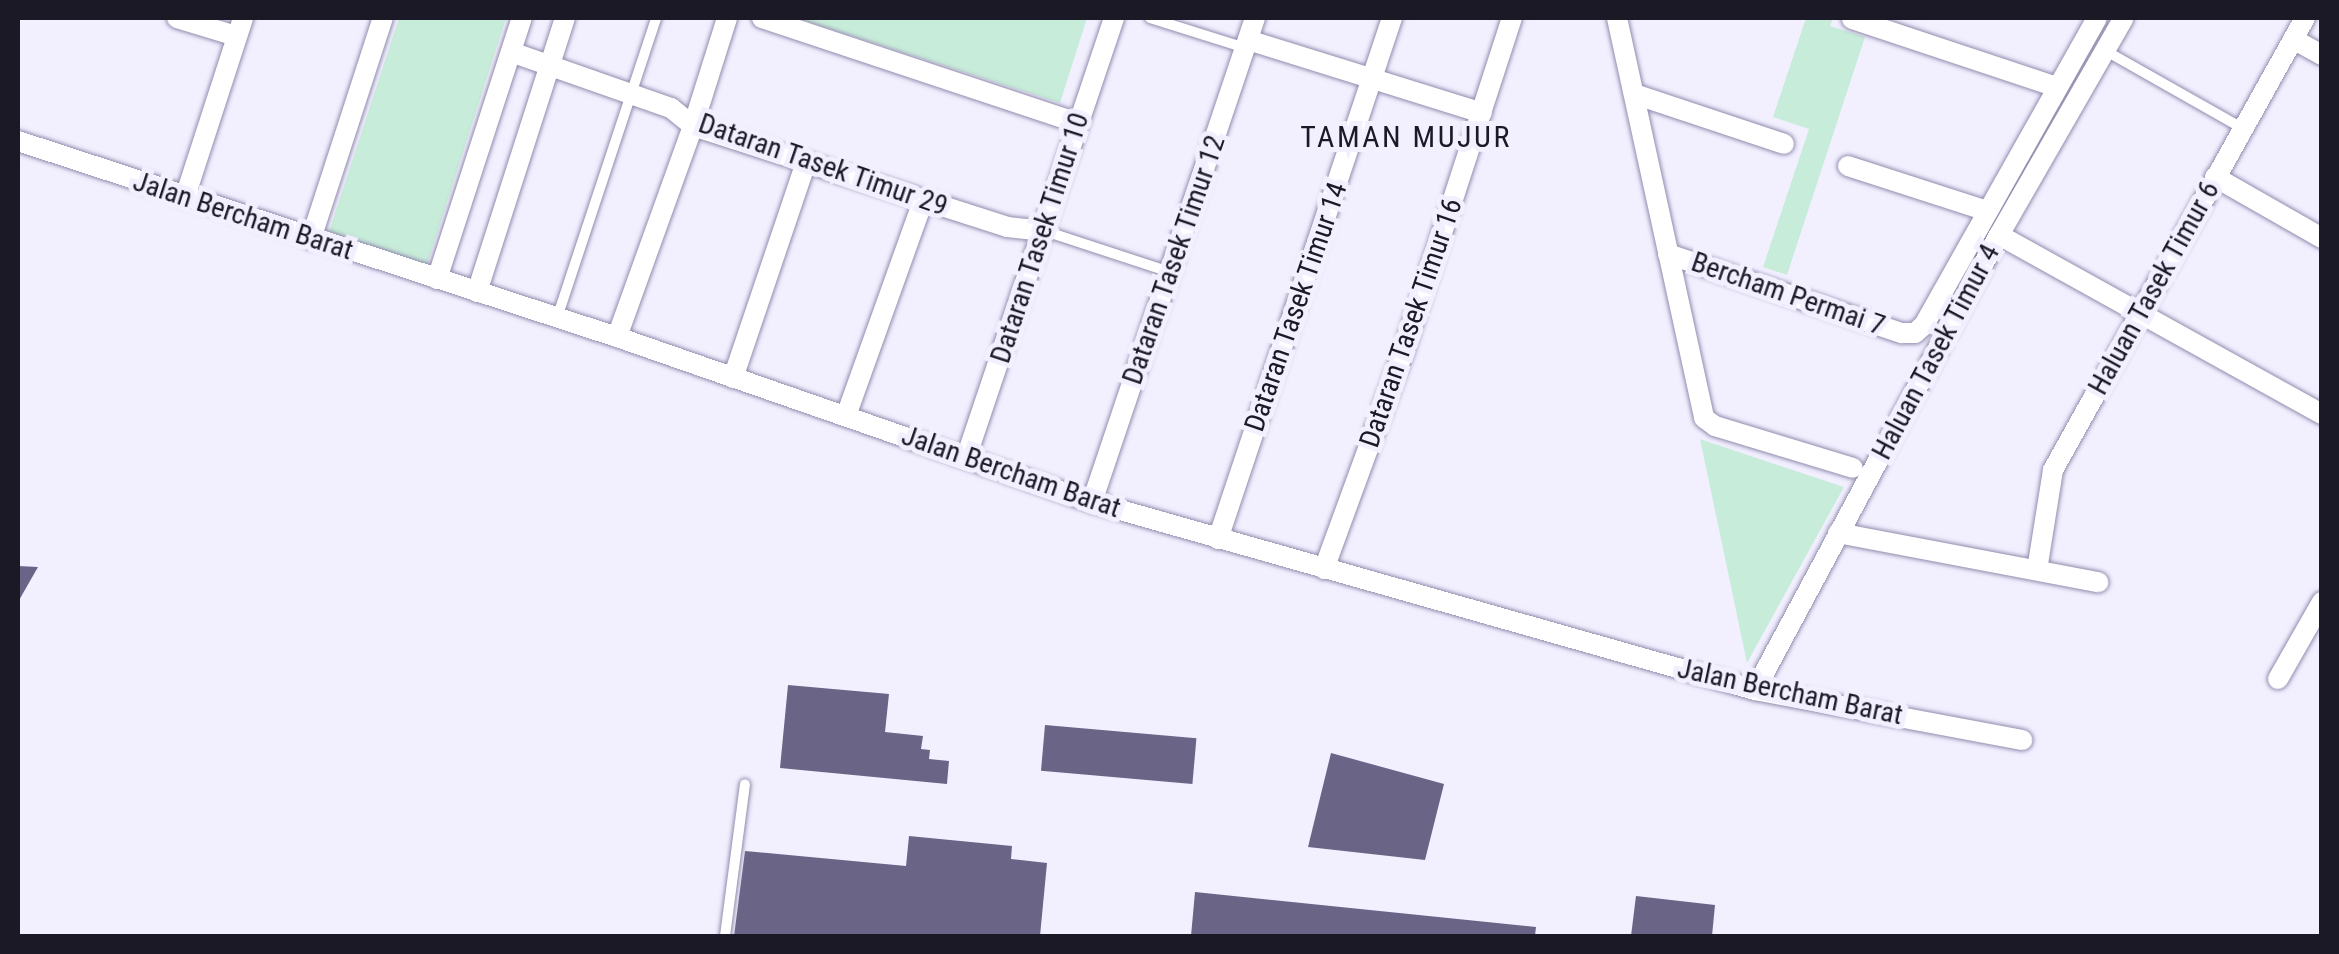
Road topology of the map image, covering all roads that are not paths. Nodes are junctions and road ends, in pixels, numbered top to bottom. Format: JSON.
{"nodes":[{"id":1,"x":177,"y":18,"type":"edge"},
{"id":2,"x":379,"y":18,"type":"edge"},
{"id":3,"x":522,"y":18,"type":"edge"},
{"id":4,"x":564,"y":18,"type":"edge"},
{"id":5,"x":656,"y":18,"type":"edge"},
{"id":6,"x":726,"y":18,"type":"edge"},
{"id":7,"x":762,"y":18,"type":"edge"},
{"id":8,"x":1114,"y":18,"type":"edge"},
{"id":9,"x":1150,"y":18,"type":"edge"},
{"id":10,"x":1255,"y":18,"type":"edge"},
{"id":11,"x":1392,"y":18,"type":"edge"},
{"id":12,"x":1512,"y":18,"type":"edge"},
{"id":13,"x":1617,"y":18,"type":"edge"},
{"id":14,"x":2096,"y":18,"type":"edge"},
{"id":15,"x":2124,"y":18,"type":"edge"},
{"id":16,"x":2305,"y":18,"type":"edge"},
{"id":17,"x":1852,"y":19,"type":"edge"},
{"id":18,"x":240,"y":27,"type":"edge"},
{"id":19,"x":2293,"y":39,"type":"junction"},
{"id":20,"x":1246,"y":44,"type":"junction"},
{"id":21,"x":2106,"y":51,"type":"junction"},
{"id":22,"x":511,"y":52,"type":"junction"},
{"id":23,"x":2322,"y":55,"type":"edge"},
{"id":24,"x":548,"y":65,"type":"junction"},
{"id":25,"x":1372,"y":80,"type":"junction"},
{"id":26,"x":2057,"y":87,"type":"junction"},
{"id":27,"x":632,"y":94,"type":"junction"},
{"id":28,"x":1634,"y":94,"type":"junction"},
{"id":29,"x":1482,"y":113,"type":"junction"},
{"id":30,"x":1077,"y":123,"type":"junction"},
{"id":31,"x":693,"y":126,"type":"junction"},
{"id":32,"x":2242,"y":128,"type":"junction"},
{"id":33,"x":18,"y":140,"type":"edge"},
{"id":34,"x":1784,"y":144,"type":"dead end"},
{"id":35,"x":806,"y":162,"type":"junction"},
{"id":36,"x":1848,"y":166,"type":"dead end"},
{"id":37,"x":2215,"y":177,"type":"junction"},
{"id":38,"x":185,"y":196,"type":"junction"},
{"id":39,"x":923,"y":201,"type":"junction"},
{"id":40,"x":1987,"y":211,"type":"junction"},
{"id":41,"x":1045,"y":232,"type":"junction"},
{"id":42,"x":1998,"y":235,"type":"junction"},
{"id":43,"x":2322,"y":238,"type":"edge"},
{"id":44,"x":311,"y":239,"type":"junction"},
{"id":45,"x":1668,"y":254,"type":"junction"},
{"id":46,"x":1171,"y":272,"type":"junction"},
{"id":47,"x":437,"y":279,"type":"junction"},
{"id":48,"x":477,"y":292,"type":"junction"},
{"id":49,"x":2140,"y":312,"type":"junction"},
{"id":50,"x":557,"y":318,"type":"junction"},
{"id":51,"x":617,"y":338,"type":"junction"},
{"id":52,"x":734,"y":378,"type":"junction"},
{"id":53,"x":2322,"y":414,"type":"edge"},
{"id":54,"x":846,"y":416,"type":"junction"},
{"id":55,"x":966,"y":458,"type":"junction"},
{"id":56,"x":1853,"y":468,"type":"dead end"},
{"id":57,"x":1092,"y":502,"type":"junction"},
{"id":58,"x":1838,"y":533,"type":"junction"},
{"id":59,"x":1218,"y":538,"type":"junction"},
{"id":60,"x":1324,"y":570,"type":"junction"},
{"id":61,"x":2037,"y":570,"type":"junction"},
{"id":62,"x":2098,"y":582,"type":"dead end"},
{"id":63,"x":2322,"y":602,"type":"edge"},
{"id":64,"x":2278,"y":679,"type":"dead end"},
{"id":65,"x":1755,"y":690,"type":"junction"},
{"id":66,"x":2022,"y":740,"type":"dead end"},
{"id":67,"x":745,"y":784,"type":"dead end"},
{"id":68,"x":725,"y":936,"type":"edge"}],
"edges":[{"from":1,"to":18,"type":"street"},
{"from":2,"to":44,"type":"street"},
{"from":3,"to":22,"type":"street"},
{"from":4,"to":24,"type":"street"},
{"from":5,"to":27,"type":"lane"},
{"from":6,"to":31,"type":"street"},
{"from":7,"to":30,"type":"street"},
{"from":8,"to":30,"type":"street","name":"Dataran Tasek Timur 10"},
{"from":9,"to":20,"type":"lane"},
{"from":10,"to":20,"type":"street","name":"Dataran Tasek Timur 12"},
{"from":11,"to":25,"type":"street","name":"Dataran Tasek Timur 14"},
{"from":12,"to":29,"type":"street","name":"Dataran Tasek Timur 16"},
{"from":13,"to":28,"type":"street"},
{"from":14,"to":26,"type":"street"},
{"from":15,"to":21,"type":"street","name":"Haluan Tasek Timur 4"},
{"from":16,"to":19,"type":"street","name":"Haluan Tasek Timur 6"},
{"from":17,"to":26,"type":"street"},
{"from":18,"to":38,"type":"street"},
{"from":19,"to":23,"type":"street"},
{"from":19,"to":32,"type":"street","name":"Haluan Tasek Timur 6"},
{"from":20,"to":25,"type":"street"},
{"from":20,"to":46,"type":"street","name":"Dataran Tasek Timur 12"},
{"from":21,"to":32,"type":"lane"},
{"from":21,"to":42,"type":"street","name":"Haluan Tasek Timur 4"},
{"from":22,"to":24,"type":"street","name":"Dataran Tasek Timur 29"},
{"from":22,"to":47,"type":"street"},
{"from":24,"to":27,"type":"street","name":"Dataran Tasek Timur 29"},
{"from":24,"to":48,"type":"street"},
{"from":25,"to":29,"type":"street"},
{"from":25,"to":59,"type":"street","name":"Dataran Tasek Timur 14"},
{"from":26,"to":40,"type":"street"},
{"from":27,"to":31,"type":"street","name":"Dataran Tasek Timur 29"},
{"from":27,"to":50,"type":"lane"},
{"from":28,"to":34,"type":"street"},
{"from":28,"to":45,"type":"street"},
{"from":29,"to":60,"type":"street","name":"Dataran Tasek Timur 16"},
{"from":30,"to":41,"type":"street","name":"Dataran Tasek Timur 10"},
{"from":31,"to":35,"type":"street","name":"Dataran Tasek Timur 29"},
{"from":31,"to":51,"type":"street"},
{"from":32,"to":37,"type":"street","name":"Haluan Tasek Timur 6"},
{"from":33,"to":38,"type":"street","name":"Jalan Bercham Barat"},
{"from":35,"to":39,"type":"street","name":"Dataran Tasek Timur 29"},
{"from":35,"to":52,"type":"street"},
{"from":36,"to":40,"type":"street"},
{"from":37,"to":43,"type":"street"},
{"from":37,"to":49,"type":"street","name":"Haluan Tasek Timur 6"},
{"from":38,"to":44,"type":"street","name":"Jalan Bercham Barat"},
{"from":39,"to":41,"type":"street","name":"Dataran Tasek Timur 29"},
{"from":39,"to":54,"type":"street"},
{"from":40,"to":45,"type":"street","name":"Bercham Permai 7"},
{"from":41,"to":46,"type":"lane"},
{"from":41,"to":55,"type":"street","name":"Dataran Tasek Timur 10"},
{"from":42,"to":49,"type":"street"},
{"from":42,"to":58,"type":"street","name":"Haluan Tasek Timur 4"},
{"from":44,"to":47,"type":"street","name":"Jalan Bercham Barat"},
{"from":45,"to":56,"type":"street"},
{"from":46,"to":57,"type":"street","name":"Dataran Tasek Timur 12"},
{"from":47,"to":48,"type":"street","name":"Jalan Bercham Barat"},
{"from":48,"to":50,"type":"street","name":"Jalan Bercham Barat"},
{"from":49,"to":53,"type":"street"},
{"from":49,"to":61,"type":"street","name":"Haluan Tasek Timur 6"},
{"from":50,"to":51,"type":"street","name":"Jalan Bercham Barat"},
{"from":51,"to":52,"type":"street","name":"Jalan Bercham Barat"},
{"from":52,"to":54,"type":"street","name":"Jalan Bercham Barat"},
{"from":54,"to":55,"type":"street","name":"Jalan Bercham Barat"},
{"from":55,"to":57,"type":"street","name":"Jalan Bercham Barat"},
{"from":57,"to":59,"type":"street","name":"Jalan Bercham Barat"},
{"from":58,"to":61,"type":"street"},
{"from":58,"to":65,"type":"street","name":"Haluan Tasek Timur 4"},
{"from":59,"to":60,"type":"street","name":"Jalan Bercham Barat"},
{"from":60,"to":65,"type":"street","name":"Jalan Bercham Barat"},
{"from":61,"to":62,"type":"street"},
{"from":63,"to":64,"type":"street"},
{"from":65,"to":66,"type":"street","name":"Jalan Bercham Barat"},
{"from":67,"to":68,"type":"lane"}]}
